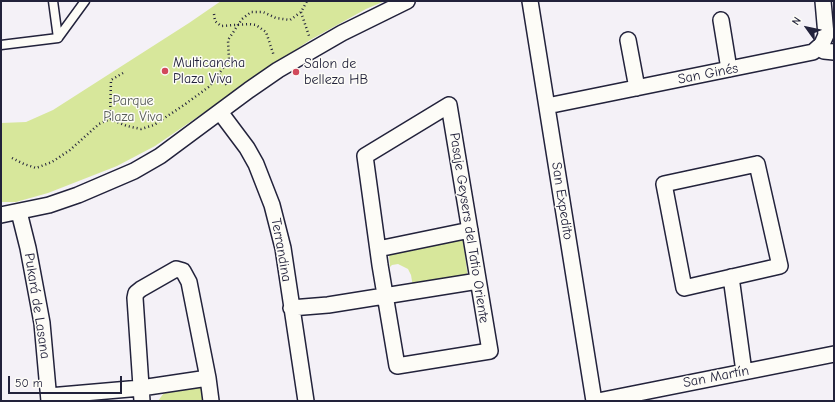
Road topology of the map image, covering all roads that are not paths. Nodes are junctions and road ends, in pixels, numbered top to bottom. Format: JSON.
{"nodes":[{"id":1,"x":53,"y":1,"type":"edge"},
{"id":2,"x":85,"y":1,"type":"edge"},
{"id":3,"x":407,"y":1,"type":"edge"},
{"id":4,"x":530,"y":1,"type":"edge"},
{"id":5,"x":823,"y":1,"type":"edge"},
{"id":6,"x":721,"y":20,"type":"dead end"},
{"id":7,"x":58,"y":38,"type":"junction"},
{"id":8,"x":628,"y":40,"type":"dead end"},
{"id":9,"x":1,"y":45,"type":"edge"},
{"id":10,"x":819,"y":48,"type":"junction"},
{"id":11,"x":834,"y":52,"type":"edge"},
{"id":12,"x":729,"y":69,"type":"junction"},
{"id":13,"x":637,"y":88,"type":"junction"},
{"id":14,"x":547,"y":106,"type":"junction"},
{"id":15,"x":220,"y":112,"type":"junction"},
{"id":16,"x":19,"y":212,"type":"junction"},
{"id":17,"x":1,"y":215,"type":"edge"},
{"id":18,"x":470,"y":230,"type":"junction"},
{"id":19,"x":378,"y":249,"type":"junction"},
{"id":20,"x":731,"y":277,"type":"junction"},
{"id":21,"x":478,"y":281,"type":"junction"},
{"id":22,"x":386,"y":296,"type":"junction"},
{"id":23,"x":291,"y":308,"type":"junction"},
{"id":24,"x":834,"y":354,"type":"edge"},
{"id":25,"x":744,"y":372,"type":"junction"},
{"id":26,"x":208,"y":378,"type":"junction"},
{"id":27,"x":141,"y":395,"type":"edge"},
{"id":28,"x":49,"y":398,"type":"edge"},
{"id":29,"x":211,"y":401,"type":"edge"},
{"id":30,"x":306,"y":401,"type":"edge"},
{"id":31,"x":594,"y":401,"type":"edge"},
{"id":32,"x":598,"y":401,"type":"edge"}],
"edges":[{"from":1,"to":7,"type":"lane"},
{"from":2,"to":7,"type":"lane"},
{"from":3,"to":15,"type":"street"},
{"from":4,"to":14,"type":"street","name":"San Expedito"},
{"from":5,"to":10,"type":"street"},
{"from":6,"to":12,"type":"street"},
{"from":7,"to":9,"type":"lane"},
{"from":8,"to":13,"type":"street"},
{"from":10,"to":11,"type":"street"},
{"from":10,"to":12,"type":"street","name":"San Ginés"},
{"from":12,"to":13,"type":"street","name":"San Ginés"},
{"from":13,"to":14,"type":"street","name":"San Ginés"},
{"from":14,"to":31,"type":"street","name":"San Expedito"},
{"from":15,"to":16,"type":"street"},
{"from":15,"to":23,"type":"street","name":"Terrandina"},
{"from":16,"to":17,"type":"street"},
{"from":16,"to":28,"type":"street","name":"Pukará de Lasana"},
{"from":18,"to":19,"type":"street"},
{"from":18,"to":19,"type":"street","name":"Pasaje Geysers del Tatio Oriente"},
{"from":18,"to":21,"type":"street","name":"Pasaje Geysers del Tatio Oriente"},
{"from":19,"to":22,"type":"street"},
{"from":20,"to":20,"type":"street"},
{"from":20,"to":25,"type":"street"},
{"from":21,"to":22,"type":"street"},
{"from":21,"to":22,"type":"street","name":"Pasaje Geysers del Tatio Oriente"},
{"from":22,"to":23,"type":"street"},
{"from":23,"to":30,"type":"street","name":"Terrandina"},
{"from":24,"to":25,"type":"street","name":"San Martín"},
{"from":25,"to":32,"type":"street","name":"San Martín"},
{"from":26,"to":27,"type":"street"},
{"from":26,"to":27,"type":"street"},
{"from":26,"to":29,"type":"street"},
{"from":27,"to":28,"type":"street"}]}
